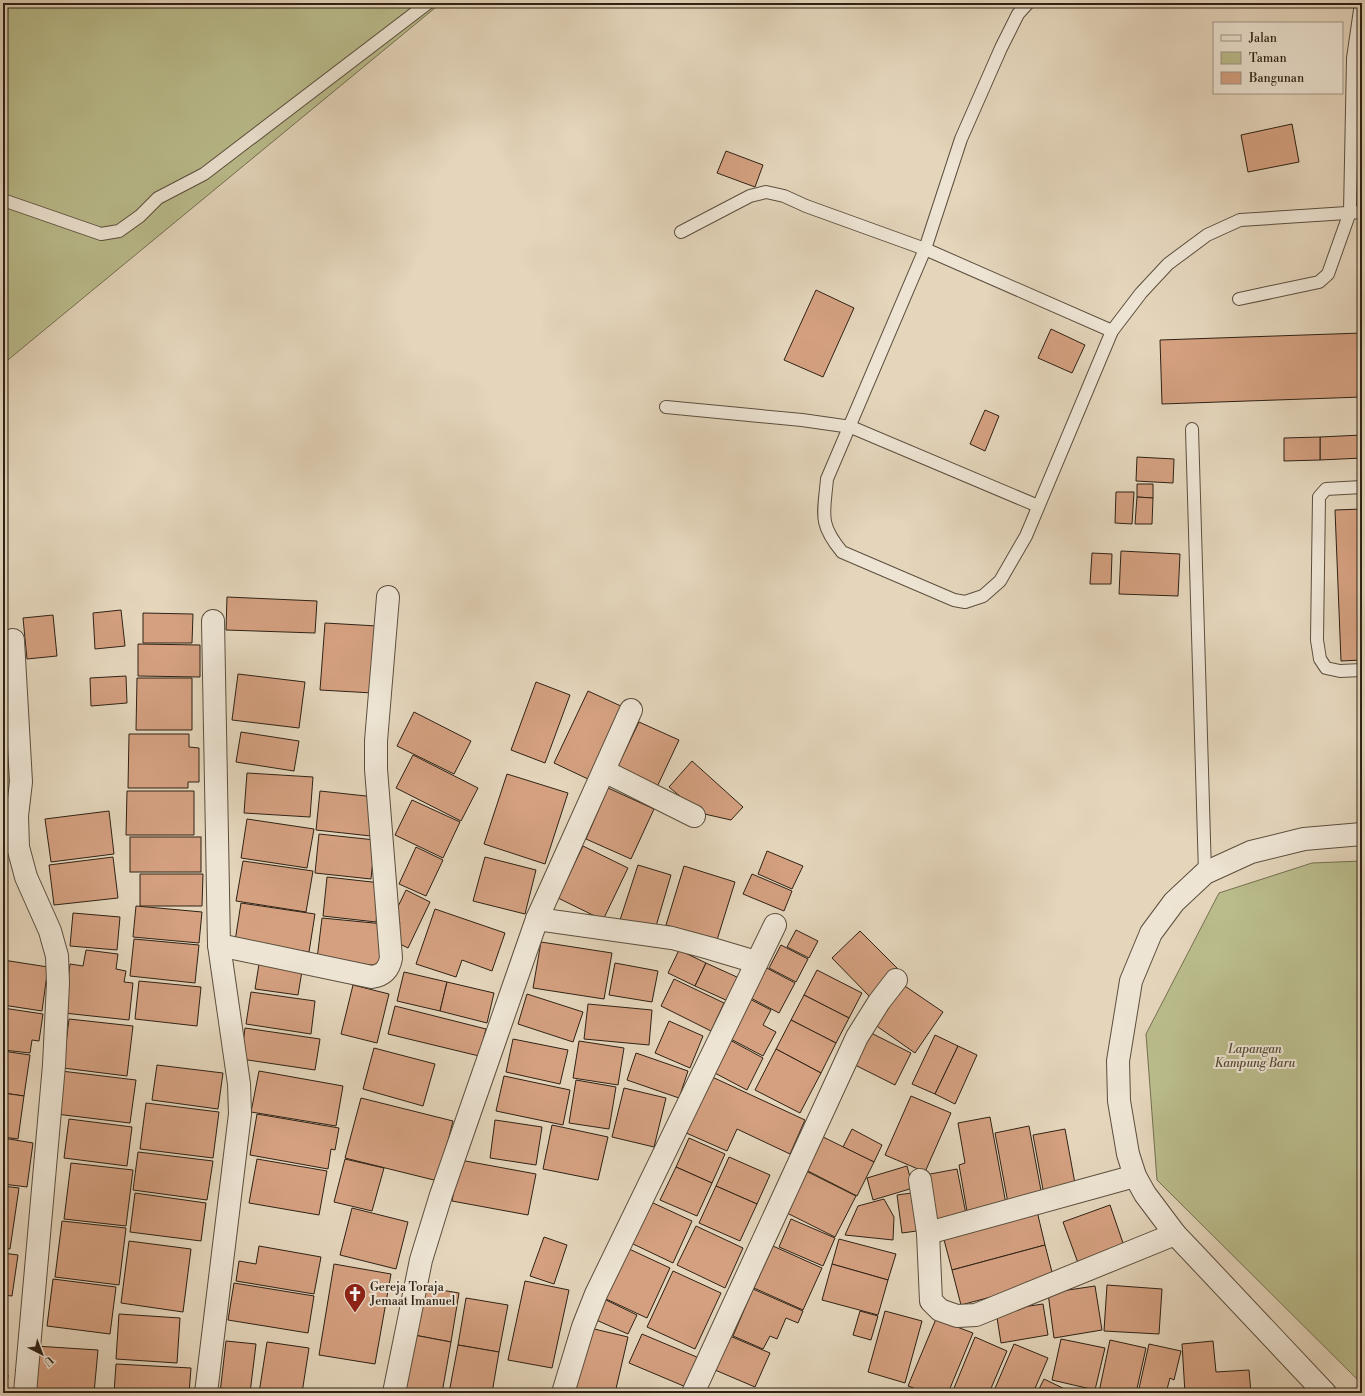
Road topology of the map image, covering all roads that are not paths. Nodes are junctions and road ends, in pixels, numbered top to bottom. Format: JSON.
{"nodes":[{"id":1,"x":428,"y":3,"type":"edge"},
{"id":2,"x":1028,"y":3,"type":"edge"},
{"id":3,"x":1361,"y":3,"type":"edge"},
{"id":4,"x":3,"y":200,"type":"edge"},
{"id":5,"x":1356,"y":212,"type":"edge"},
{"id":6,"x":681,"y":232,"type":"dead end"},
{"id":7,"x":925,"y":249,"type":"junction"},
{"id":8,"x":1240,"y":299,"type":"dead end"},
{"id":9,"x":1112,"y":331,"type":"junction"},
{"id":10,"x":666,"y":407,"type":"dead end"},
{"id":11,"x":850,"y":427,"type":"junction"},
{"id":12,"x":1192,"y":429,"type":"dead end"},
{"id":13,"x":1362,"y":487,"type":"edge"},
{"id":14,"x":1038,"y":506,"type":"junction"},
{"id":15,"x":388,"y":597,"type":"dead end"},
{"id":16,"x":213,"y":621,"type":"dead end"},
{"id":17,"x":13,"y":640,"type":"dead end"},
{"id":18,"x":1362,"y":670,"type":"edge"},
{"id":19,"x":631,"y":710,"type":"dead end"},
{"id":20,"x":10,"y":711,"type":"edge"},
{"id":21,"x":604,"y":771,"type":"junction"},
{"id":22,"x":694,"y":816,"type":"dead end"},
{"id":23,"x":1362,"y":834,"type":"edge"},
{"id":24,"x":1206,"y":873,"type":"junction"},
{"id":25,"x":537,"y":919,"type":"junction"},
{"id":26,"x":775,"y":925,"type":"dead end"},
{"id":27,"x":219,"y":946,"type":"junction"},
{"id":28,"x":756,"y":962,"type":"junction"},
{"id":29,"x":896,"y":980,"type":"dead end"},
{"id":30,"x":1135,"y":1176,"type":"junction"},
{"id":31,"x":920,"y":1180,"type":"dead end"},
{"id":32,"x":928,"y":1233,"type":"junction"},
{"id":33,"x":1175,"y":1234,"type":"junction"},
{"id":34,"x":25,"y":1393,"type":"edge"},
{"id":35,"x":206,"y":1393,"type":"edge"},
{"id":36,"x":394,"y":1393,"type":"edge"},
{"id":37,"x":563,"y":1393,"type":"edge"},
{"id":38,"x":693,"y":1393,"type":"edge"},
{"id":39,"x":1325,"y":1393,"type":"edge"}],
"edges":[{"from":1,"to":4,"type":"lane"},
{"from":2,"to":7,"type":"lane"},
{"from":3,"to":5,"type":"lane"},
{"from":5,"to":8,"type":"lane"},
{"from":5,"to":9,"type":"lane"},
{"from":6,"to":7,"type":"lane"},
{"from":7,"to":9,"type":"lane"},
{"from":7,"to":11,"type":"lane"},
{"from":9,"to":14,"type":"lane"},
{"from":10,"to":11,"type":"lane"},
{"from":11,"to":14,"type":"lane"},
{"from":11,"to":14,"type":"lane"},
{"from":12,"to":24,"type":"lane"},
{"from":13,"to":18,"type":"lane"},
{"from":15,"to":27,"type":"street"},
{"from":16,"to":27,"type":"street"},
{"from":17,"to":20,"type":"street"},
{"from":19,"to":21,"type":"street"},
{"from":20,"to":34,"type":"street"},
{"from":21,"to":22,"type":"street"},
{"from":21,"to":25,"type":"street"},
{"from":23,"to":24,"type":"street"},
{"from":24,"to":30,"type":"street"},
{"from":25,"to":28,"type":"street"},
{"from":25,"to":36,"type":"street"},
{"from":26,"to":28,"type":"street"},
{"from":27,"to":35,"type":"street"},
{"from":28,"to":37,"type":"street"},
{"from":29,"to":38,"type":"street"},
{"from":30,"to":32,"type":"street"},
{"from":30,"to":33,"type":"street"},
{"from":31,"to":32,"type":"street"},
{"from":32,"to":33,"type":"street"},
{"from":33,"to":39,"type":"street"}]}
